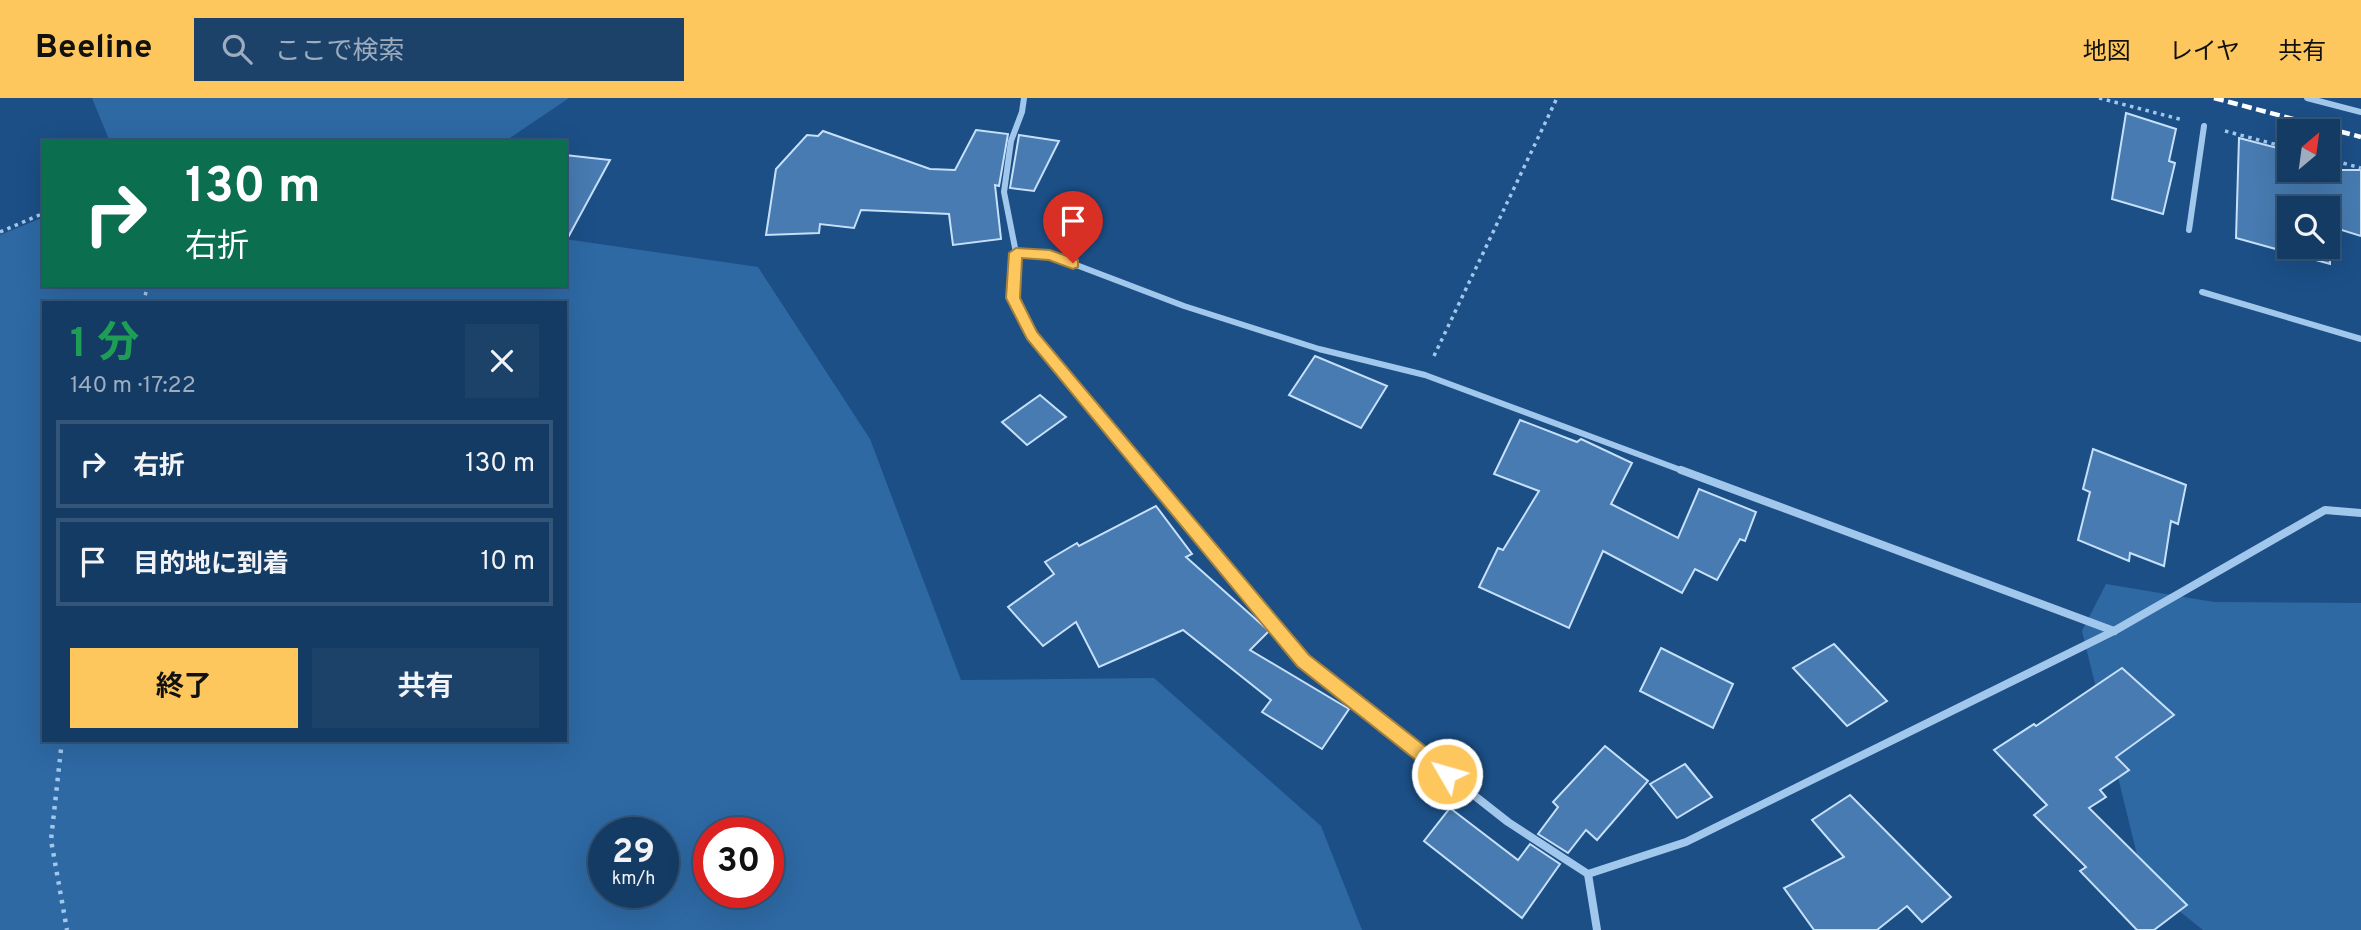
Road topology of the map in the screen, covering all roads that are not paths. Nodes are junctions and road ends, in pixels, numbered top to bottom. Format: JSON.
{"nodes":[{"id":1,"x":1024,"y":98,"type":"edge"},
{"id":2,"x":2307,"y":98,"type":"edge"},
{"id":3,"x":2361,"y":112,"type":"edge"},
{"id":4,"x":2204,"y":126,"type":"dead end"},
{"id":5,"x":2189,"y":230,"type":"dead end"},
{"id":6,"x":1016,"y":253,"type":"junction"},
{"id":7,"x":2202,"y":292,"type":"dead end"},
{"id":8,"x":2361,"y":339,"type":"edge"},
{"id":9,"x":2361,"y":513,"type":"edge"},
{"id":10,"x":2114,"y":631,"type":"junction"},
{"id":11,"x":1588,"y":874,"type":"junction"},
{"id":12,"x":1597,"y":930,"type":"edge"}],
"edges":[{"from":1,"to":6,"type":"street"},
{"from":2,"to":3,"type":"street"},
{"from":4,"to":5,"type":"street"},
{"from":6,"to":10,"type":"street"},
{"from":6,"to":11,"type":"street"},
{"from":7,"to":8,"type":"street"},
{"from":9,"to":10,"type":"street"},
{"from":10,"to":11,"type":"street"},
{"from":11,"to":12,"type":"street"}]}
